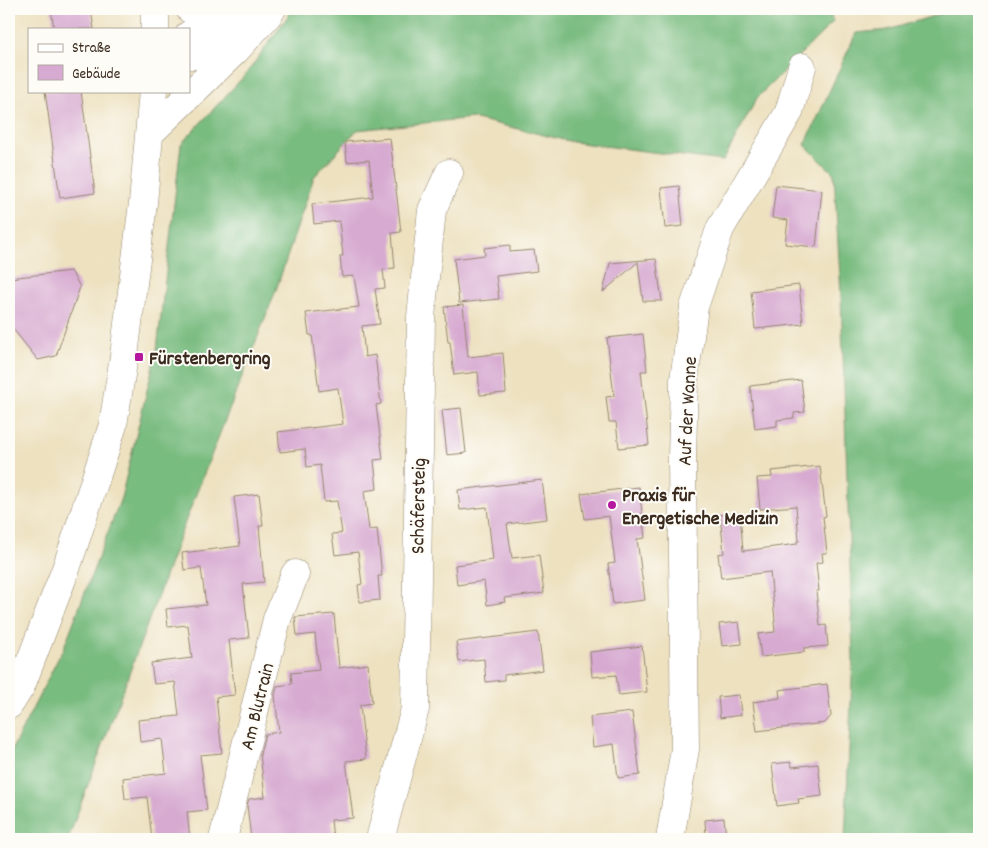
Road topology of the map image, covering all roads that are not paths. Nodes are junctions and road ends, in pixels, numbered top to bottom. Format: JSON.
{"nodes":[{"id":1,"x":155,"y":9,"type":"edge"},
{"id":2,"x":190,"y":9,"type":"edge"},
{"id":3,"x":270,"y":12,"type":"edge"},
{"id":4,"x":229,"y":24,"type":"junction"},
{"id":5,"x":155,"y":28,"type":"edge"},
{"id":6,"x":190,"y":35,"type":"edge"},
{"id":7,"x":236,"y":50,"type":"junction"},
{"id":8,"x":190,"y":55,"type":"edge"},
{"id":9,"x":802,"y":67,"type":"dead end"},
{"id":10,"x":153,"y":92,"type":"edge"},
{"id":11,"x":150,"y":133,"type":"junction"},
{"id":12,"x":449,"y":173,"type":"dead end"},
{"id":13,"x":294,"y":574,"type":"dead end"},
{"id":14,"x":9,"y":705,"type":"edge"},
{"id":15,"x":223,"y":839,"type":"edge"},
{"id":16,"x":380,"y":839,"type":"edge"},
{"id":17,"x":670,"y":839,"type":"edge"}],
"edges":[{"from":1,"to":5,"type":"street"},
{"from":2,"to":4,"type":"street"},
{"from":3,"to":4,"type":"street"},
{"from":3,"to":7,"type":"street"},
{"from":4,"to":6,"type":"street"},
{"from":7,"to":8,"type":"street"},
{"from":7,"to":11,"type":"street"},
{"from":9,"to":17,"type":"street","name":"Auf der Wanne"},
{"from":10,"to":11,"type":"street"},
{"from":11,"to":14,"type":"street"},
{"from":12,"to":16,"type":"street","name":"Schäfersteig"},
{"from":13,"to":15,"type":"street","name":"Am Blutrain"}]}
